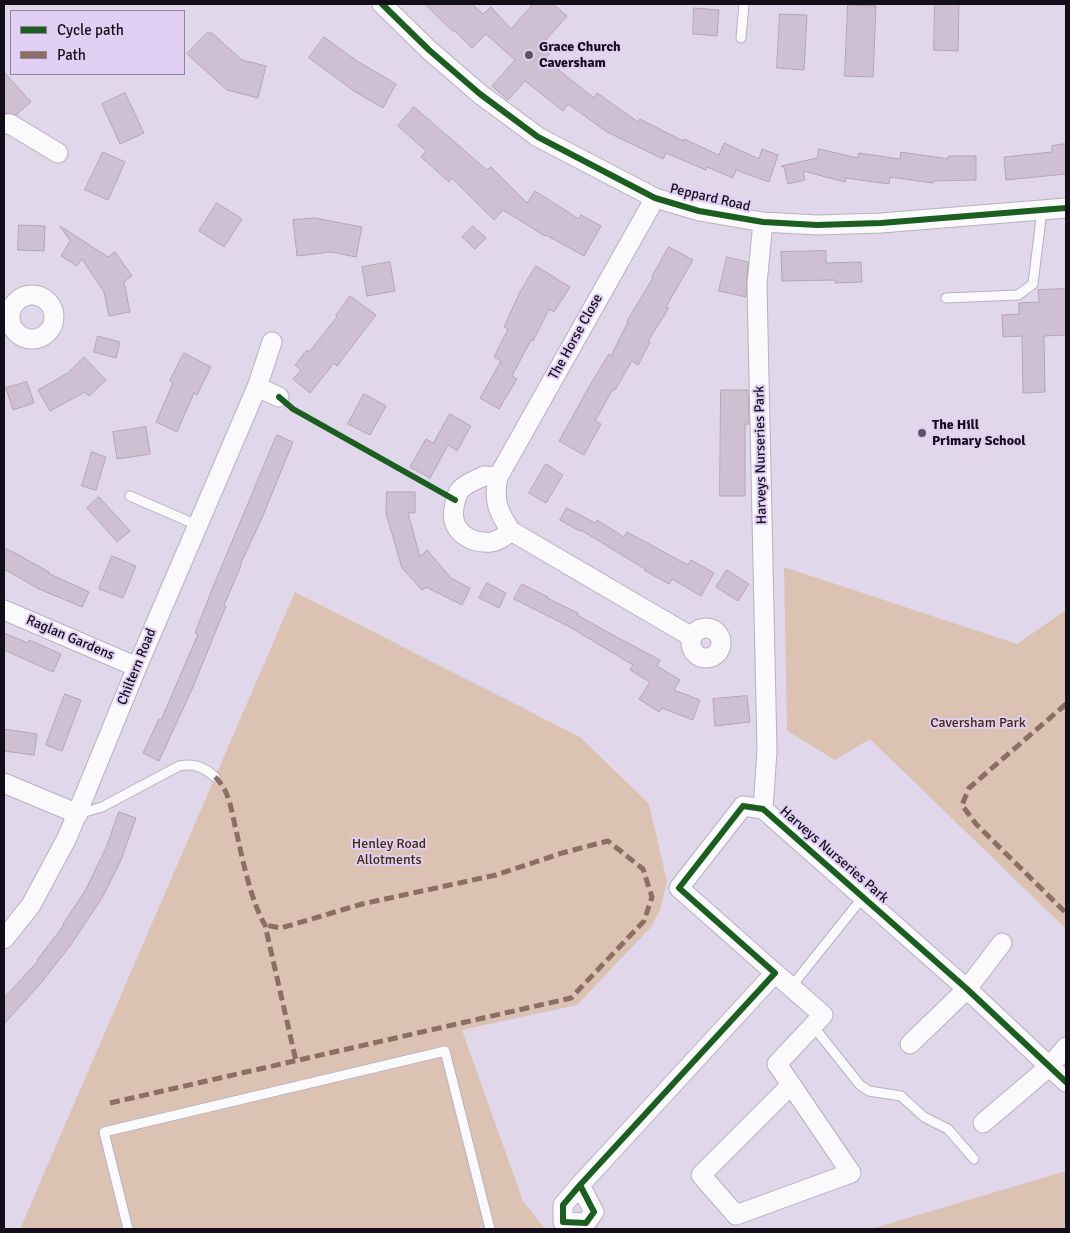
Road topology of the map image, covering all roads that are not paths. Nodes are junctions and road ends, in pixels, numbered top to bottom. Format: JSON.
{"nodes":[{"id":1,"x":382,"y":4,"type":"edge"},
{"id":2,"x":744,"y":4,"type":"edge"},
{"id":3,"x":741,"y":38,"type":"dead end"},
{"id":4,"x":4,"y":124,"type":"edge"},
{"id":5,"x":58,"y":153,"type":"dead end"},
{"id":6,"x":655,"y":198,"type":"junction"},
{"id":7,"x":1066,"y":208,"type":"edge"},
{"id":8,"x":1042,"y":210,"type":"junction"},
{"id":9,"x":763,"y":222,"type":"junction"},
{"id":10,"x":946,"y":298,"type":"dead end"},
{"id":11,"x":272,"y":342,"type":"dead end"},
{"id":12,"x":257,"y":387,"type":"junction"},
{"id":13,"x":279,"y":397,"type":"dead end"},
{"id":14,"x":498,"y":477,"type":"junction"},
{"id":15,"x":130,"y":496,"type":"dead end"},
{"id":16,"x":197,"y":525,"type":"junction"},
{"id":17,"x":511,"y":532,"type":"junction"},
{"id":18,"x":4,"y":610,"type":"edge"},
{"id":19,"x":692,"y":637,"type":"dead end"},
{"id":20,"x":137,"y":667,"type":"junction"},
{"id":21,"x":215,"y":777,"type":"dead end"},
{"id":22,"x":4,"y":783,"type":"edge"},
{"id":23,"x":763,"y":809,"type":"junction"},
{"id":24,"x":78,"y":814,"type":"junction"},
{"id":25,"x":863,"y":897,"type":"junction"},
{"id":26,"x":4,"y":939,"type":"edge"},
{"id":27,"x":1002,"y":943,"type":"dead end"},
{"id":28,"x":775,"y":973,"type":"junction"},
{"id":29,"x":791,"y":987,"type":"junction"},
{"id":30,"x":968,"y":989,"type":"junction"},
{"id":31,"x":813,"y":1026,"type":"junction"},
{"id":32,"x":910,"y":1044,"type":"dead end"},
{"id":33,"x":1066,"y":1047,"type":"edge"},
{"id":34,"x":1050,"y":1066,"type":"junction"},
{"id":35,"x":1066,"y":1082,"type":"edge"},
{"id":36,"x":792,"y":1085,"type":"junction"},
{"id":37,"x":983,"y":1123,"type":"dead end"},
{"id":38,"x":974,"y":1159,"type":"dead end"},
{"id":39,"x":580,"y":1185,"type":"dead end"},
{"id":40,"x":128,"y":1229,"type":"edge"},
{"id":41,"x":490,"y":1229,"type":"edge"}],
"edges":[{"from":1,"to":6,"type":"street","name":"Peppard Road"},
{"from":2,"to":3,"type":"lane"},
{"from":4,"to":5,"type":"street"},
{"from":6,"to":9,"type":"street","name":"Peppard Road"},
{"from":6,"to":14,"type":"street","name":"The Horse Close"},
{"from":7,"to":8,"type":"street","name":"Peppard Road"},
{"from":8,"to":9,"type":"street","name":"Peppard Road"},
{"from":8,"to":10,"type":"lane"},
{"from":9,"to":23,"type":"street","name":"Harveys Nurseries Park"},
{"from":11,"to":12,"type":"street","name":"Chiltern Road"},
{"from":12,"to":13,"type":"street"},
{"from":12,"to":16,"type":"street","name":"Chiltern Road"},
{"from":14,"to":17,"type":"street","name":"The Horse Close"},
{"from":14,"to":17,"type":"street"},
{"from":15,"to":16,"type":"lane"},
{"from":16,"to":20,"type":"street","name":"Chiltern Road"},
{"from":17,"to":19,"type":"street"},
{"from":18,"to":20,"type":"street","name":"Raglan Gardens"},
{"from":20,"to":24,"type":"street","name":"Chiltern Road"},
{"from":21,"to":24,"type":"lane"},
{"from":22,"to":24,"type":"street"},
{"from":23,"to":25,"type":"street","name":"Harveys Nurseries Park"},
{"from":23,"to":28,"type":"street","name":"Harveys Nurseries Park"},
{"from":24,"to":26,"type":"street","name":"Chiltern Road"},
{"from":25,"to":29,"type":"lane"},
{"from":25,"to":30,"type":"street","name":"Harveys Nurseries Park"},
{"from":27,"to":30,"type":"street"},
{"from":28,"to":29,"type":"street","name":"Harveys Nurseries Park"},
{"from":28,"to":39,"type":"street"},
{"from":29,"to":31,"type":"street","name":"Harveys Nurseries Park"},
{"from":30,"to":32,"type":"street"},
{"from":30,"to":34,"type":"street","name":"Harveys Nurseries Park"},
{"from":31,"to":36,"type":"street"},
{"from":31,"to":38,"type":"lane"},
{"from":33,"to":34,"type":"street"},
{"from":34,"to":35,"type":"street","name":"Harveys Nurseries Park"},
{"from":34,"to":37,"type":"street"},
{"from":36,"to":36,"type":"street"},
{"from":40,"to":41,"type":"lane"}]}
